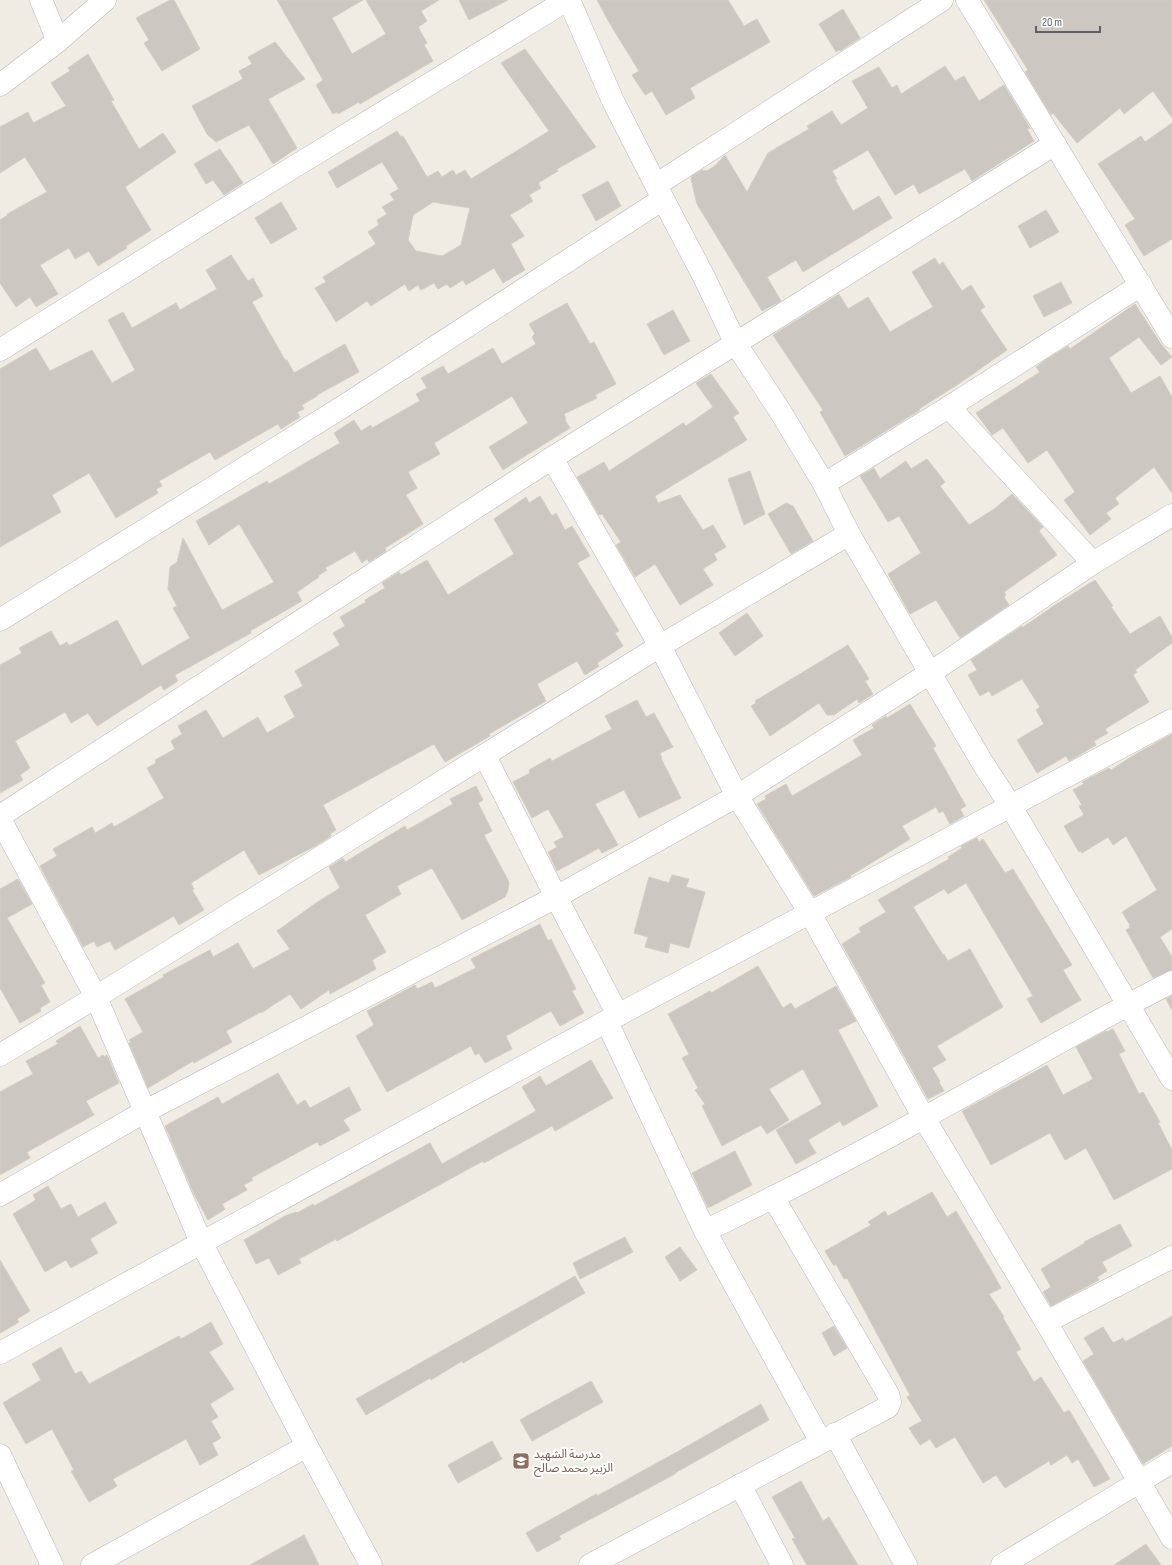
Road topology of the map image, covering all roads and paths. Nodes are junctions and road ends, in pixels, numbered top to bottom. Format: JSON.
{"nodes":[{"id":1,"x":41,"y":0,"type":"edge"},
{"id":2,"x":105,"y":0,"type":"edge"},
{"id":3,"x":568,"y":0,"type":"edge"},
{"id":4,"x":942,"y":0,"type":"edge"},
{"id":5,"x":967,"y":0,"type":"edge"},
{"id":6,"x":58,"y":41,"type":"junction"},
{"id":7,"x":0,"y":85,"type":"edge"},
{"id":8,"x":1055,"y":144,"type":"junction"},
{"id":9,"x":659,"y":192,"type":"junction"},
{"id":10,"x":1141,"y":285,"type":"junction"},
{"id":11,"x":1172,"y":337,"type":"edge"},
{"id":12,"x":736,"y":344,"type":"junction"},
{"id":13,"x":0,"y":350,"type":"edge"},
{"id":14,"x":949,"y":407,"type":"junction"},
{"id":15,"x":552,"y":458,"type":"junction"},
{"id":16,"x":824,"y":484,"type":"junction"},
{"id":17,"x":1172,"y":515,"type":"edge"},
{"id":18,"x":849,"y":534,"type":"junction"},
{"id":19,"x":1093,"y":563,"type":"junction"},
{"id":20,"x":0,"y":620,"type":"edge"},
{"id":21,"x":660,"y":646,"type":"junction"},
{"id":22,"x":930,"y":673,"type":"junction"},
{"id":23,"x":1172,"y":720,"type":"edge"},
{"id":24,"x":485,"y":756,"type":"junction"},
{"id":25,"x":737,"y":796,"type":"junction"},
{"id":26,"x":1010,"y":805,"type":"junction"},
{"id":27,"x":0,"y":816,"type":"edge"},
{"id":28,"x":0,"y":819,"type":"edge"},
{"id":29,"x":556,"y":897,"type":"junction"},
{"id":30,"x":810,"y":913,"type":"junction"},
{"id":31,"x":1172,"y":982,"type":"edge"},
{"id":32,"x":96,"y":997,"type":"junction"},
{"id":33,"x":1128,"y":1004,"type":"junction"},
{"id":34,"x":613,"y":1018,"type":"junction"},
{"id":35,"x":0,"y":1055,"type":"edge"},
{"id":36,"x":1172,"y":1079,"type":"edge"},
{"id":37,"x":144,"y":1112,"type":"junction"},
{"id":38,"x":924,"y":1118,"type":"junction"},
{"id":39,"x":0,"y":1195,"type":"edge"},
{"id":40,"x":773,"y":1198,"type":"junction"},
{"id":41,"x":705,"y":1231,"type":"junction"},
{"id":42,"x":201,"y":1242,"type":"junction"},
{"id":43,"x":1172,"y":1256,"type":"edge"},
{"id":44,"x":1046,"y":1322,"type":"junction"},
{"id":45,"x":0,"y":1353,"type":"edge"},
{"id":46,"x":828,"y":1438,"type":"junction"},
{"id":47,"x":307,"y":1446,"type":"junction"},
{"id":48,"x":1172,"y":1462,"type":"edge"},
{"id":49,"x":2,"y":1466,"type":"edge"},
{"id":50,"x":1139,"y":1481,"type":"junction"},
{"id":51,"x":740,"y":1485,"type":"junction"},
{"id":52,"x":1172,"y":1538,"type":"edge"},
{"id":53,"x":52,"y":1565,"type":"edge"},
{"id":54,"x":92,"y":1565,"type":"edge"},
{"id":55,"x":371,"y":1565,"type":"edge"},
{"id":56,"x":590,"y":1565,"type":"edge"},
{"id":57,"x":782,"y":1565,"type":"edge"},
{"id":58,"x":906,"y":1565,"type":"edge"},
{"id":59,"x":1002,"y":1565,"type":"edge"}],
"edges":[{"from":1,"to":6,"type":"street"},
{"from":2,"to":6,"type":"street"},
{"from":3,"to":9,"type":"street"},
{"from":3,"to":13,"type":"street"},
{"from":4,"to":9,"type":"street"},
{"from":5,"to":8,"type":"street"},
{"from":6,"to":7,"type":"street"},
{"from":8,"to":10,"type":"street"},
{"from":8,"to":12,"type":"street"},
{"from":9,"to":12,"type":"street"},
{"from":9,"to":20,"type":"street"},
{"from":10,"to":11,"type":"street"},
{"from":10,"to":14,"type":"street"},
{"from":12,"to":15,"type":"street"},
{"from":12,"to":16,"type":"street"},
{"from":14,"to":16,"type":"street"},
{"from":14,"to":19,"type":"street"},
{"from":15,"to":21,"type":"street"},
{"from":15,"to":27,"type":"street"},
{"from":16,"to":18,"type":"street"},
{"from":17,"to":19,"type":"street"},
{"from":18,"to":21,"type":"street"},
{"from":18,"to":22,"type":"street"},
{"from":19,"to":22,"type":"street"},
{"from":21,"to":24,"type":"street"},
{"from":21,"to":25,"type":"street"},
{"from":22,"to":25,"type":"street"},
{"from":22,"to":26,"type":"street"},
{"from":23,"to":26,"type":"street"},
{"from":24,"to":29,"type":"street"},
{"from":24,"to":32,"type":"street"},
{"from":25,"to":29,"type":"street"},
{"from":25,"to":30,"type":"street"},
{"from":26,"to":30,"type":"street"},
{"from":26,"to":33,"type":"street"},
{"from":28,"to":32,"type":"street"},
{"from":29,"to":34,"type":"street"},
{"from":29,"to":37,"type":"street"},
{"from":30,"to":34,"type":"street"},
{"from":30,"to":38,"type":"street"},
{"from":31,"to":33,"type":"street"},
{"from":32,"to":35,"type":"street"},
{"from":32,"to":37,"type":"street"},
{"from":33,"to":36,"type":"street"},
{"from":33,"to":38,"type":"street"},
{"from":34,"to":41,"type":"street"},
{"from":34,"to":42,"type":"street"},
{"from":37,"to":39,"type":"street"},
{"from":37,"to":42,"type":"street"},
{"from":38,"to":40,"type":"street"},
{"from":38,"to":44,"type":"street"},
{"from":40,"to":41,"type":"street"},
{"from":40,"to":46,"type":"street"},
{"from":41,"to":46,"type":"street"},
{"from":42,"to":45,"type":"street"},
{"from":42,"to":47,"type":"street"},
{"from":43,"to":44,"type":"street"},
{"from":44,"to":50,"type":"street"},
{"from":46,"to":51,"type":"street"},
{"from":46,"to":58,"type":"street"},
{"from":47,"to":54,"type":"street"},
{"from":47,"to":55,"type":"street"},
{"from":48,"to":50,"type":"street"},
{"from":49,"to":53,"type":"street"},
{"from":50,"to":52,"type":"street"},
{"from":50,"to":59,"type":"street"},
{"from":51,"to":56,"type":"street"},
{"from":51,"to":57,"type":"street"}]}
